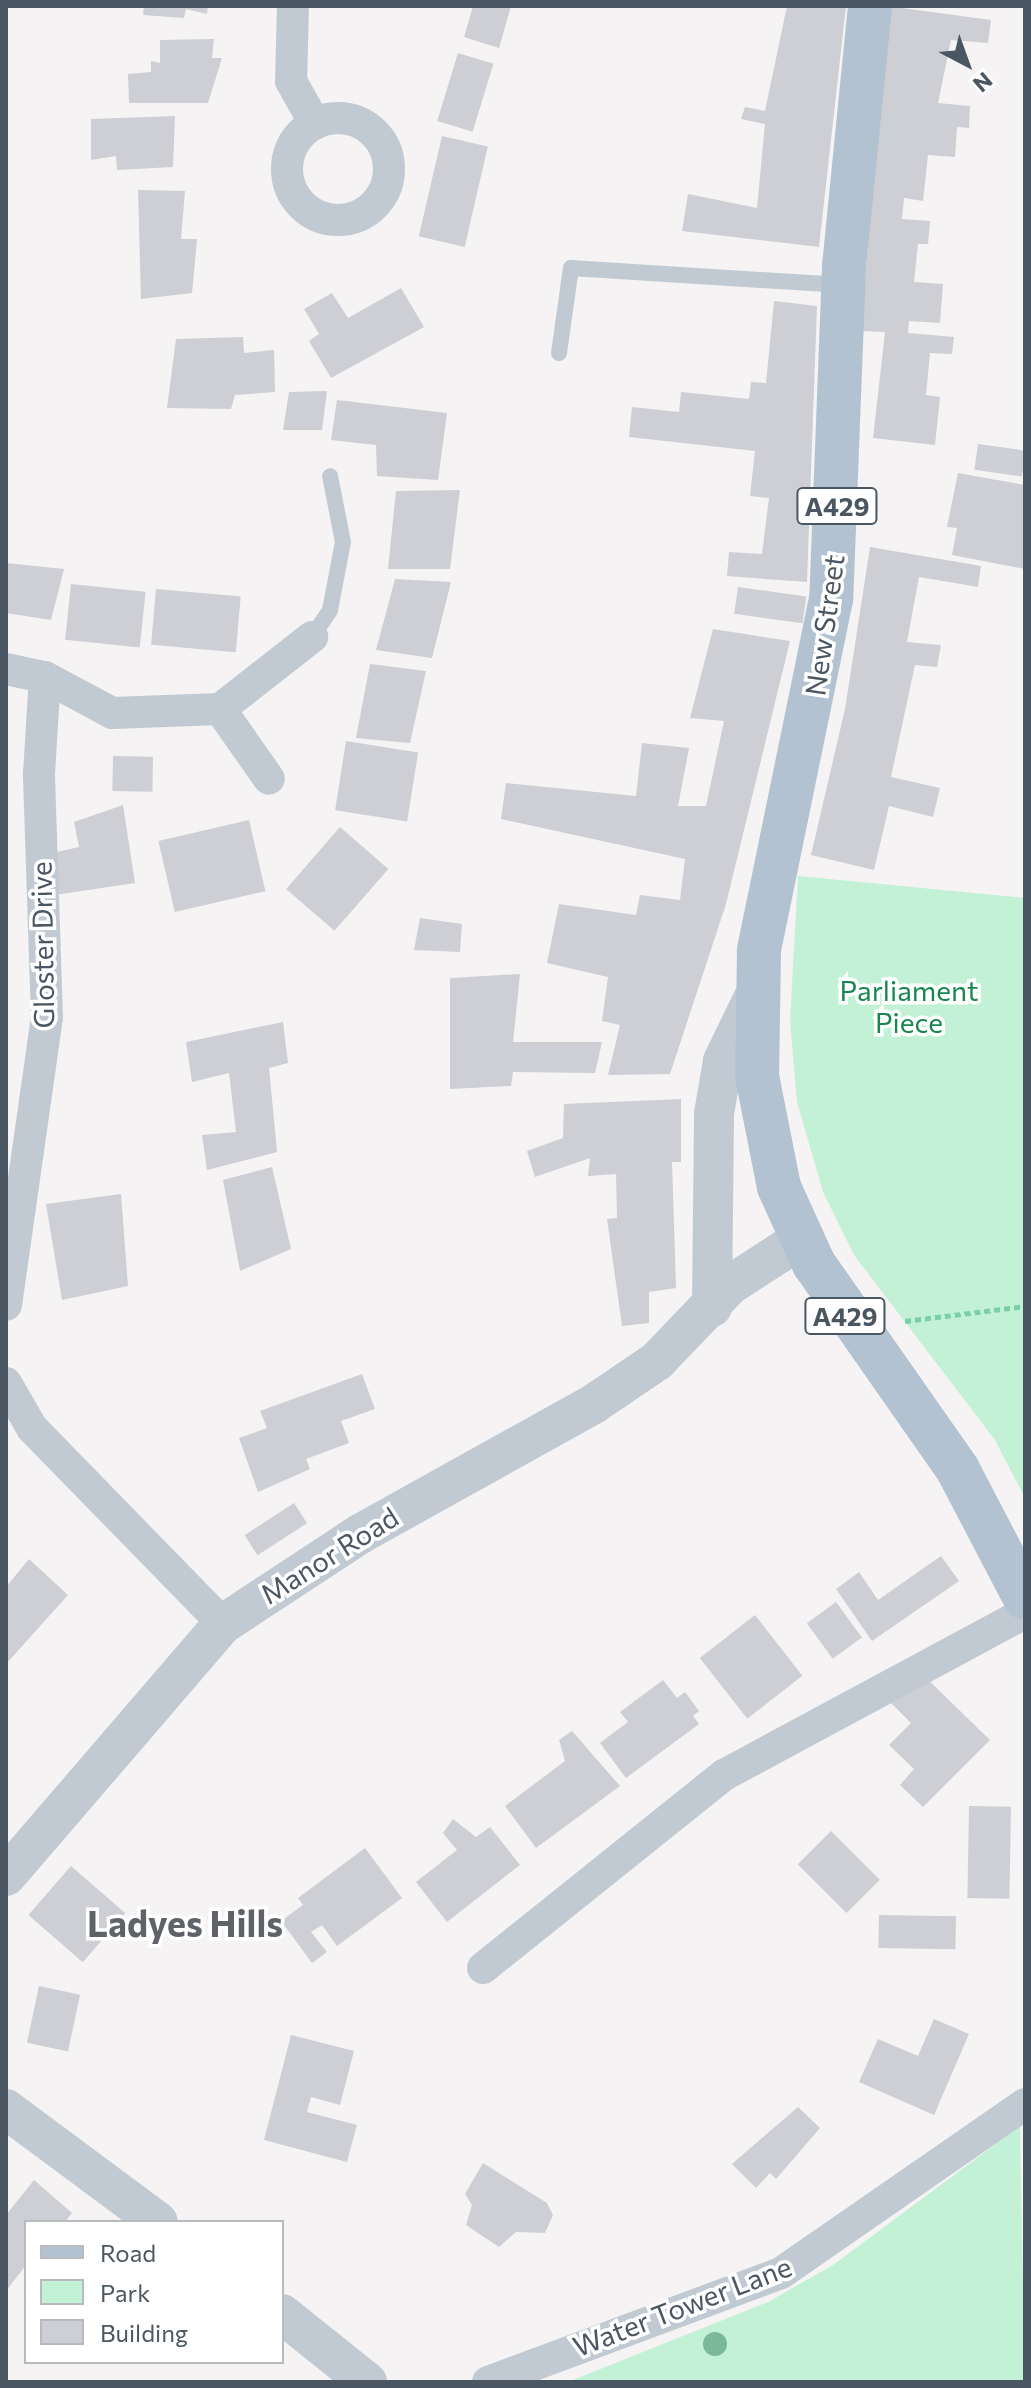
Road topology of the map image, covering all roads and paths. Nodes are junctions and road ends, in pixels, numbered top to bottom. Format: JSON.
{"nodes":[{"id":1,"x":293,"y":6,"type":"edge"},
{"id":2,"x":870,"y":6,"type":"edge"},
{"id":3,"x":315,"y":124,"type":"dead end"},
{"id":4,"x":844,"y":285,"type":"junction"},
{"id":5,"x":559,"y":353,"type":"dead end"},
{"id":6,"x":330,"y":476,"type":"dead end"},
{"id":7,"x":312,"y":637,"type":"joint"},
{"id":8,"x":6,"y":669,"type":"edge"},
{"id":9,"x":45,"y":677,"type":"junction"},
{"id":10,"x":220,"y":709,"type":"junction"},
{"id":11,"x":269,"y":779,"type":"dead end"},
{"id":12,"x":753,"y":999,"type":"junction"},
{"id":13,"x":801,"y":1239,"type":"junction"},
{"id":14,"x":6,"y":1305,"type":"edge"},
{"id":15,"x":1025,"y":1306,"type":"edge"},
{"id":16,"x":712,"y":1307,"type":"junction"},
{"id":17,"x":853,"y":1327,"type":"junction"},
{"id":18,"x":6,"y":1383,"type":"edge"},
{"id":19,"x":1025,"y":1598,"type":"edge"},
{"id":20,"x":1025,"y":1613,"type":"edge"},
{"id":21,"x":223,"y":1624,"type":"junction"},
{"id":22,"x":6,"y":1876,"type":"edge"},
{"id":23,"x":483,"y":1968,"type":"dead end"},
{"id":24,"x":1025,"y":2104,"type":"edge"},
{"id":25,"x":9,"y":2116,"type":"edge"},
{"id":26,"x":155,"y":2220,"type":"edge"},
{"id":27,"x":284,"y":2316,"type":"edge"},
{"id":28,"x":367,"y":2382,"type":"edge"},
{"id":29,"x":488,"y":2382,"type":"edge"}],
"edges":[{"from":1,"to":3,"type":"street"},
{"from":2,"to":4,"type":"main road","name":"New Street","number":"A429"},
{"from":4,"to":5,"type":"lane"},
{"from":4,"to":12,"type":"main road","name":"New Street","number":"A429"},
{"from":6,"to":7,"type":"lane"},
{"from":7,"to":10,"type":"street"},
{"from":8,"to":9,"type":"street"},
{"from":9,"to":10,"type":"street"},
{"from":9,"to":14,"type":"street","name":"Gloster Drive"},
{"from":10,"to":11,"type":"street"},
{"from":12,"to":13,"type":"main road","number":"A429"},
{"from":12,"to":16,"type":"street"},
{"from":13,"to":16,"type":"street","name":"Manor Road"},
{"from":13,"to":17,"type":"main road","number":"A429"},
{"from":15,"to":17,"type":"path"},
{"from":16,"to":21,"type":"street","name":"Manor Road"},
{"from":17,"to":19,"type":"main road","number":"A429"},
{"from":18,"to":21,"type":"street"},
{"from":20,"to":23,"type":"street"},
{"from":21,"to":22,"type":"street","name":"Manor Road"},
{"from":24,"to":29,"type":"street","name":"Water Tower Lane"},
{"from":25,"to":26,"type":"street"},
{"from":27,"to":28,"type":"street"}]}
